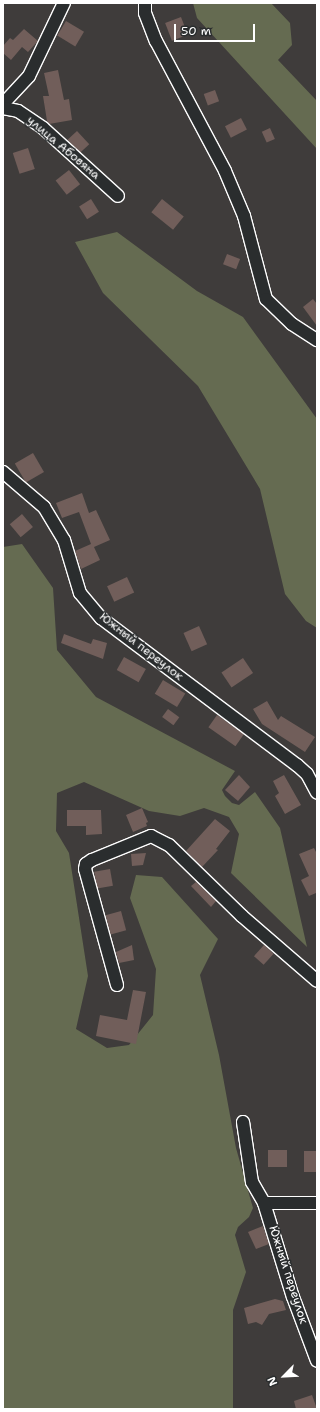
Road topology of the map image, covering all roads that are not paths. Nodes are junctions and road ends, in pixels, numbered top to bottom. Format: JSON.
{"nodes":[{"id":1,"x":64,"y":3,"type":"edge"},
{"id":2,"x":145,"y":3,"type":"edge"},
{"id":3,"x":3,"y":104,"type":"edge"},
{"id":4,"x":3,"y":108,"type":"edge"},
{"id":5,"x":118,"y":196,"type":"dead end"},
{"id":6,"x":317,"y":340,"type":"edge"},
{"id":7,"x":3,"y":472,"type":"edge"},
{"id":8,"x":317,"y":793,"type":"edge"},
{"id":9,"x":317,"y":981,"type":"edge"},
{"id":10,"x":117,"y":985,"type":"dead end"},
{"id":11,"x":243,"y":1122,"type":"dead end"},
{"id":12,"x":317,"y":1203,"type":"edge"},
{"id":13,"x":266,"y":1207,"type":"junction"},
{"id":14,"x":317,"y":1361,"type":"edge"}],
"edges":[{"from":1,"to":3,"type":"street"},
{"from":2,"to":6,"type":"street"},
{"from":4,"to":5,"type":"street","name":"улица Абовяна"},
{"from":7,"to":8,"type":"street","name":"Южный переулок"},
{"from":9,"to":10,"type":"street"},
{"from":11,"to":13,"type":"street","name":"Южный переулок"},
{"from":12,"to":13,"type":"street"},
{"from":13,"to":14,"type":"street","name":"Южный переулок"}]}
